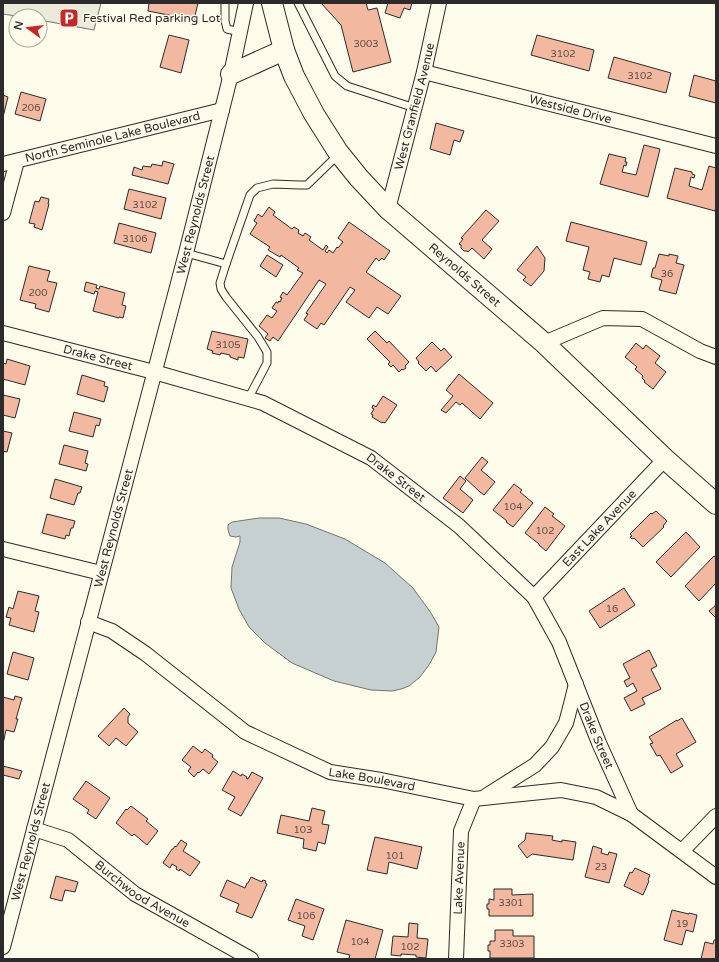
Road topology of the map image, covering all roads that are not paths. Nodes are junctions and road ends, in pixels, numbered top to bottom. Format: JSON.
{"nodes":[{"id":1,"x":225,"y":3,"type":"edge"},
{"id":2,"x":246,"y":3,"type":"edge"},
{"id":3,"x":272,"y":3,"type":"edge"},
{"id":4,"x":298,"y":3,"type":"edge"},
{"id":5,"x":439,"y":3,"type":"edge"},
{"id":6,"x":240,"y":32,"type":"junction"},
{"id":7,"x":284,"y":50,"type":"junction"},
{"id":8,"x":424,"y":72,"type":"junction"},
{"id":9,"x":231,"y":74,"type":"junction"},
{"id":10,"x":415,"y":108,"type":"junction"},
{"id":11,"x":222,"y":110,"type":"junction"},
{"id":12,"x":716,"y":146,"type":"edge"},
{"id":13,"x":340,"y":154,"type":"junction"},
{"id":14,"x":17,"y":161,"type":"junction"},
{"id":15,"x":3,"y":164,"type":"edge"},
{"id":16,"x":388,"y":209,"type":"junction"},
{"id":17,"x":3,"y":213,"type":"edge"},
{"id":18,"x":186,"y":253,"type":"junction"},
{"id":19,"x":226,"y":264,"type":"junction"},
{"id":20,"x":3,"y":333,"type":"edge"},
{"id":21,"x":544,"y":343,"type":"junction"},
{"id":22,"x":716,"y":356,"type":"edge"},
{"id":23,"x":154,"y":372,"type":"junction"},
{"id":24,"x":248,"y":399,"type":"junction"},
{"id":25,"x":665,"y":459,"type":"junction"},
{"id":26,"x":716,"y":504,"type":"edge"},
{"id":27,"x":3,"y":548,"type":"edge"},
{"id":28,"x":101,"y":573,"type":"junction"},
{"id":29,"x":534,"y":597,"type":"junction"},
{"id":30,"x":88,"y":622,"type":"junction"},
{"id":31,"x":576,"y":684,"type":"junction"},
{"id":32,"x":478,"y":798,"type":"junction"},
{"id":33,"x":631,"y":814,"type":"junction"},
{"id":34,"x":716,"y":816,"type":"edge"},
{"id":35,"x":34,"y":829,"type":"junction"},
{"id":36,"x":682,"y":851,"type":"junction"},
{"id":37,"x":716,"y":877,"type":"edge"},
{"id":38,"x":3,"y":947,"type":"edge"},
{"id":39,"x":252,"y":959,"type":"edge"},
{"id":40,"x":456,"y":959,"type":"edge"}],
"edges":[{"from":1,"to":6,"type":"lane"},
{"from":2,"to":6,"type":"street"},
{"from":3,"to":7,"type":"main road","name":"Reynolds Street"},
{"from":4,"to":10,"type":"lane"},
{"from":5,"to":8,"type":"street","name":"West Granfield Avenue"},
{"from":6,"to":9,"type":"street"},
{"from":7,"to":9,"type":"main road"},
{"from":7,"to":13,"type":"main road","name":"Reynolds Street"},
{"from":8,"to":10,"type":"street","name":"West Granfield Avenue"},
{"from":8,"to":12,"type":"street","name":"Westside Drive"},
{"from":9,"to":11,"type":"street"},
{"from":10,"to":16,"type":"street","name":"West Granfield Avenue"},
{"from":11,"to":14,"type":"street","name":"North Seminole Lake Boulevard"},
{"from":11,"to":18,"type":"street","name":"West Reynolds Street"},
{"from":13,"to":16,"type":"main road","name":"Reynolds Street"},
{"from":13,"to":19,"type":"lane"},
{"from":14,"to":15,"type":"street","name":"North Seminole Lake Boulevard"},
{"from":14,"to":17,"type":"street"},
{"from":16,"to":21,"type":"main road","name":"Reynolds Street"},
{"from":18,"to":19,"type":"lane"},
{"from":18,"to":23,"type":"street","name":"West Reynolds Street"},
{"from":19,"to":24,"type":"lane"},
{"from":20,"to":23,"type":"street","name":"Drake Street"},
{"from":21,"to":22,"type":"street"},
{"from":21,"to":25,"type":"main road","name":"Reynolds Street"},
{"from":23,"to":24,"type":"street","name":"Drake Street"},
{"from":23,"to":28,"type":"street","name":"West Reynolds Street"},
{"from":24,"to":29,"type":"street","name":"Drake Street"},
{"from":25,"to":26,"type":"main road","name":"Reynolds Street"},
{"from":25,"to":29,"type":"street","name":"East Lake Avenue"},
{"from":27,"to":28,"type":"street"},
{"from":28,"to":30,"type":"street","name":"West Reynolds Street"},
{"from":29,"to":31,"type":"street","name":"Drake Street"},
{"from":30,"to":32,"type":"street","name":"Lake Boulevard"},
{"from":30,"to":35,"type":"street","name":"West Reynolds Street"},
{"from":31,"to":32,"type":"street"},
{"from":31,"to":33,"type":"street","name":"Drake Street"},
{"from":32,"to":33,"type":"street","name":"Lake Boulevard"},
{"from":32,"to":40,"type":"street","name":"Lake Avenue"},
{"from":33,"to":36,"type":"street","name":"Lake Boulevard"},
{"from":34,"to":36,"type":"street"},
{"from":35,"to":38,"type":"street","name":"West Reynolds Street"},
{"from":35,"to":39,"type":"street","name":"Burchwood Avenue"},
{"from":36,"to":37,"type":"street","name":"Lake Boulevard"}]}
